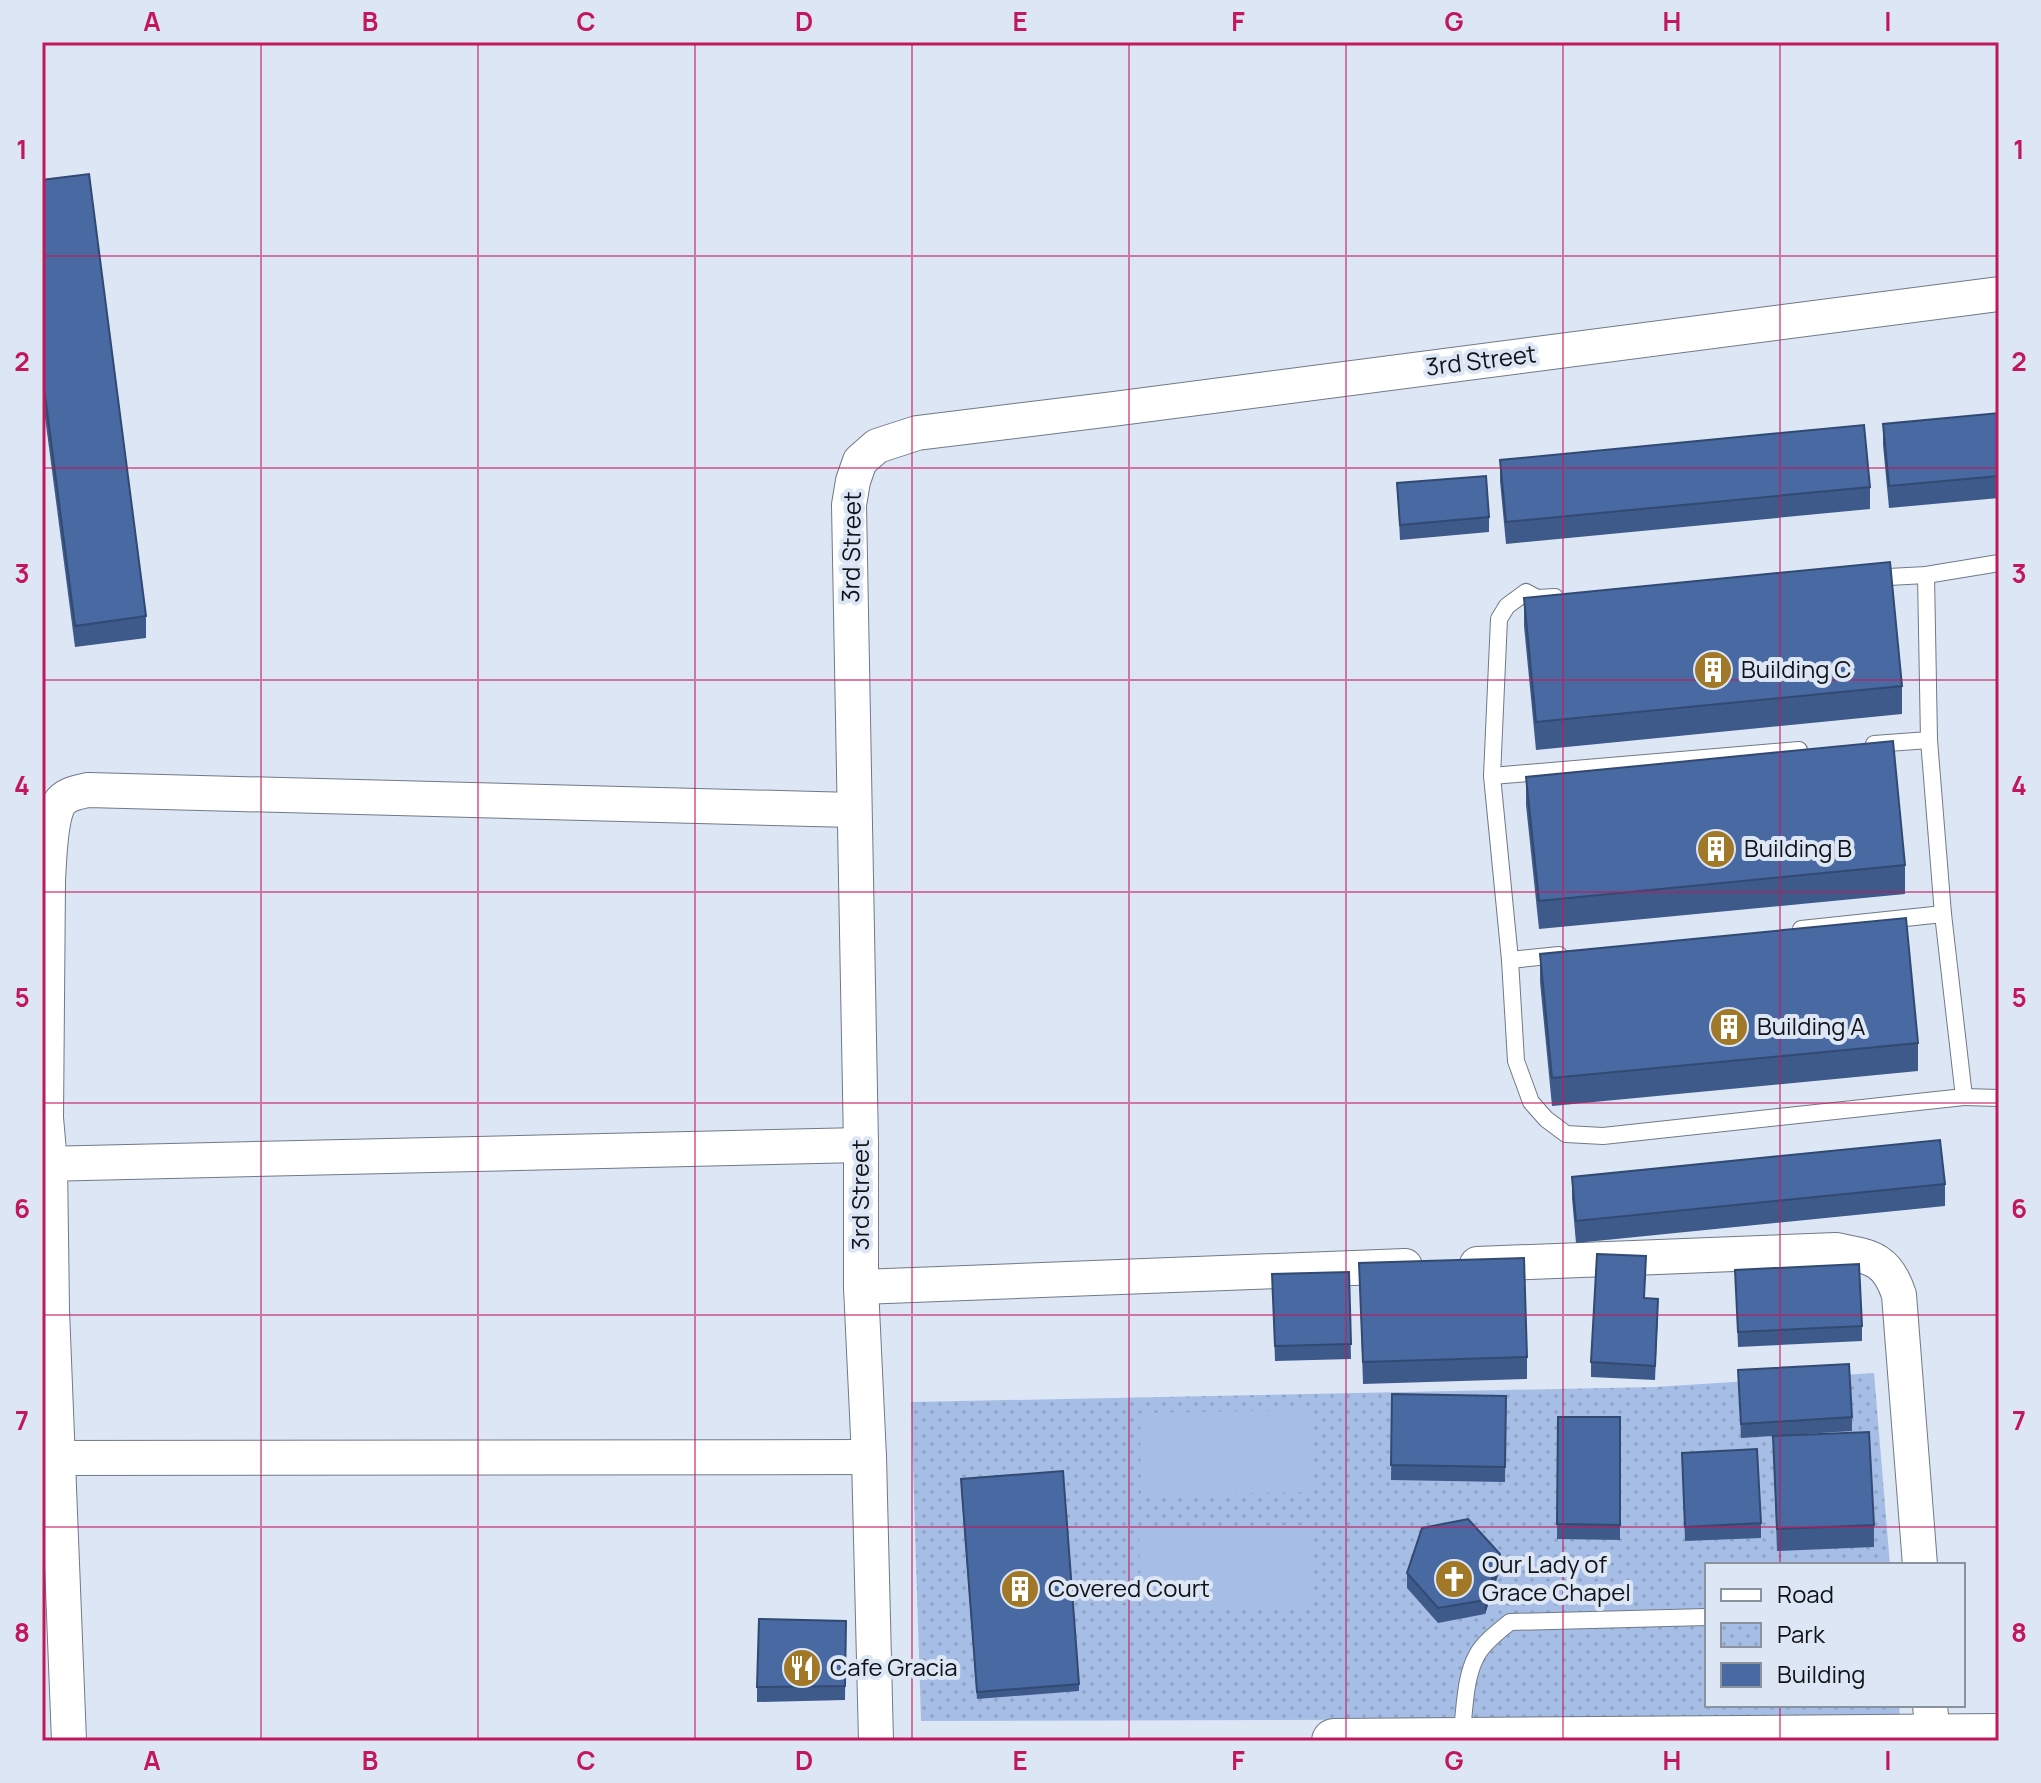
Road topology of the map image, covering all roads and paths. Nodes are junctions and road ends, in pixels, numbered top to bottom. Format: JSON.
{"nodes":[{"id":1,"x":1999,"y":294,"type":"edge"},
{"id":2,"x":1999,"y":563,"type":"edge"},
{"id":3,"x":1926,"y":575,"type":"junction"},
{"id":4,"x":1848,"y":580,"type":"edge"},
{"id":5,"x":1568,"y":596,"type":"edge"},
{"id":6,"x":1929,"y":740,"type":"junction"},
{"id":7,"x":1851,"y":746,"type":"edge"},
{"id":8,"x":1819,"y":749,"type":"edge"},
{"id":9,"x":1492,"y":776,"type":"junction"},
{"id":10,"x":853,"y":810,"type":"junction"},
{"id":11,"x":1943,"y":914,"type":"junction"},
{"id":12,"x":1788,"y":930,"type":"edge"},
{"id":13,"x":1571,"y":954,"type":"edge"},
{"id":14,"x":1510,"y":960,"type":"junction"},
{"id":15,"x":1964,"y":1097,"type":"junction"},
{"id":16,"x":1999,"y":1098,"type":"edge"},
{"id":17,"x":861,"y":1145,"type":"junction"},
{"id":18,"x":46,"y":1163,"type":"edge"},
{"id":19,"x":861,"y":1287,"type":"junction"},
{"id":20,"x":869,"y":1457,"type":"junction"},
{"id":21,"x":50,"y":1458,"type":"edge"},
{"id":22,"x":1920,"y":1563,"type":"edge"},
{"id":23,"x":1705,"y":1617,"type":"edge"},
{"id":24,"x":1932,"y":1721,"type":"edge"},
{"id":25,"x":1999,"y":1736,"type":"edge"},
{"id":26,"x":1461,"y":1740,"type":"edge"},
{"id":27,"x":69,"y":1741,"type":"edge"},
{"id":28,"x":876,"y":1741,"type":"edge"},
{"id":29,"x":1334,"y":1741,"type":"edge"}],
"edges":[{"from":1,"to":10,"type":"street","name":"3rd Street"},
{"from":2,"to":3,"type":"lane"},
{"from":3,"to":4,"type":"lane"},
{"from":3,"to":6,"type":"lane"},
{"from":5,"to":9,"type":"lane"},
{"from":6,"to":7,"type":"lane"},
{"from":6,"to":11,"type":"lane"},
{"from":8,"to":9,"type":"lane"},
{"from":9,"to":14,"type":"lane"},
{"from":10,"to":17,"type":"street","name":"3rd Street"},
{"from":10,"to":18,"type":"street"},
{"from":11,"to":12,"type":"lane"},
{"from":11,"to":15,"type":"lane"},
{"from":13,"to":14,"type":"lane"},
{"from":14,"to":15,"type":"lane"},
{"from":15,"to":16,"type":"lane"},
{"from":17,"to":18,"type":"street"},
{"from":17,"to":19,"type":"street","name":"3rd Street"},
{"from":18,"to":21,"type":"street"},
{"from":19,"to":20,"type":"street","name":"3rd Street"},
{"from":19,"to":22,"type":"street"},
{"from":20,"to":21,"type":"street"},
{"from":20,"to":28,"type":"street","name":"3rd Street"},
{"from":21,"to":27,"type":"street"},
{"from":23,"to":26,"type":"lane"},
{"from":24,"to":25,"type":"street"},
{"from":24,"to":26,"type":"street"},
{"from":26,"to":29,"type":"street"}]}
